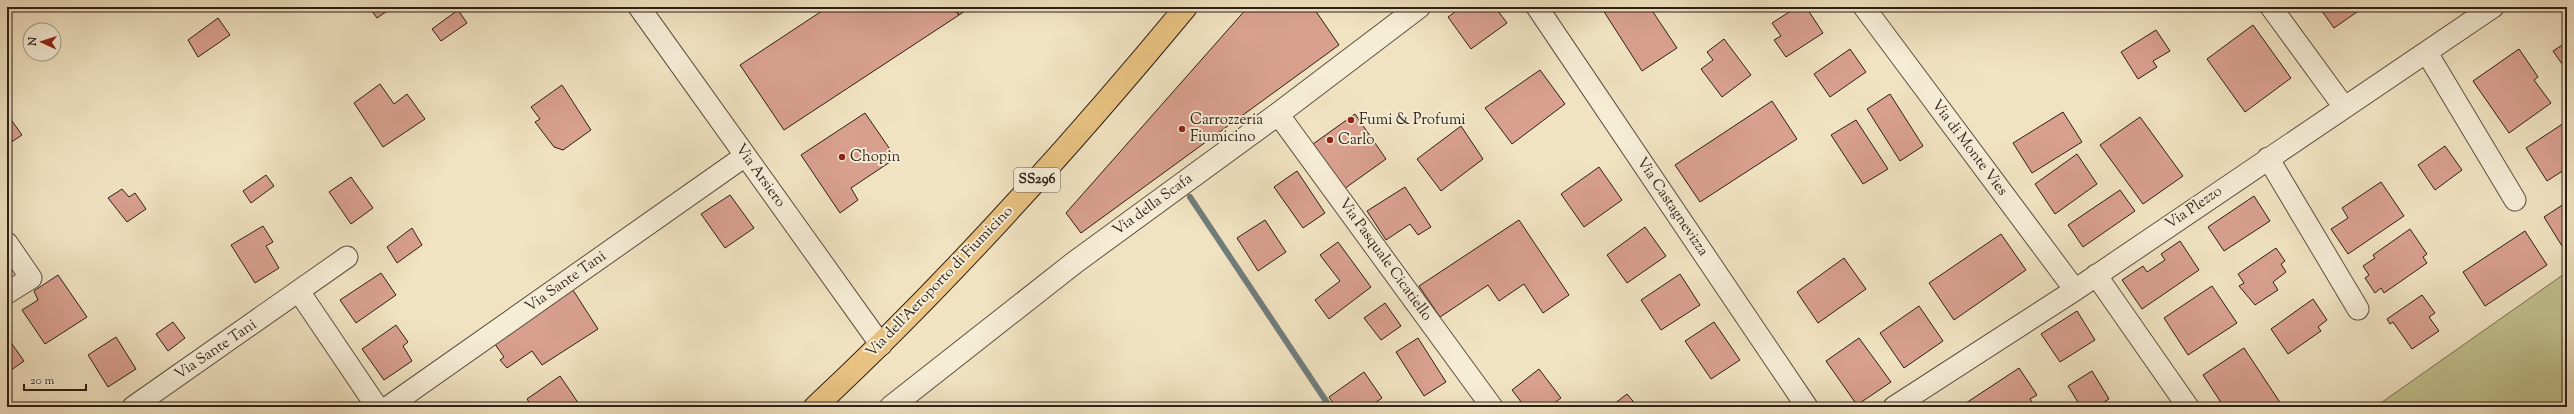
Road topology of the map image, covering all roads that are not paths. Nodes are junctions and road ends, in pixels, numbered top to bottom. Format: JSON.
{"nodes":[{"id":1,"x":639,"y":7,"type":"edge"},
{"id":2,"x":1186,"y":7,"type":"edge"},
{"id":3,"x":1419,"y":7,"type":"edge"},
{"id":4,"x":1537,"y":7,"type":"edge"},
{"id":5,"x":1864,"y":7,"type":"edge"},
{"id":6,"x":2271,"y":7,"type":"edge"},
{"id":7,"x":2493,"y":7,"type":"edge"},
{"id":8,"x":2427,"y":53,"type":"junction"},
{"id":9,"x":2344,"y":107,"type":"junction"},
{"id":10,"x":1278,"y":114,"type":"junction"},
{"id":11,"x":745,"y":156,"type":"junction"},
{"id":12,"x":2268,"y":158,"type":"junction"},
{"id":13,"x":2515,"y":200,"type":"dead end"},
{"id":14,"x":7,"y":243,"type":"edge"},
{"id":15,"x":347,"y":257,"type":"dead end"},
{"id":16,"x":2096,"y":275,"type":"junction"},
{"id":17,"x":2075,"y":290,"type":"junction"},
{"id":18,"x":7,"y":293,"type":"edge"},
{"id":19,"x":300,"y":293,"type":"junction"},
{"id":20,"x":2358,"y":309,"type":"dead end"},
{"id":21,"x":881,"y":345,"type":"junction"},
{"id":22,"x":904,"y":403,"type":"edge"},
{"id":23,"x":133,"y":407,"type":"edge"},
{"id":24,"x":377,"y":407,"type":"edge"},
{"id":25,"x":388,"y":407,"type":"edge"},
{"id":26,"x":815,"y":407,"type":"edge"},
{"id":27,"x":1492,"y":407,"type":"edge"},
{"id":28,"x":1807,"y":407,"type":"edge"},
{"id":29,"x":1894,"y":407,"type":"edge"},
{"id":30,"x":2188,"y":407,"type":"edge"}],
"edges":[{"from":1,"to":11,"type":"street","name":"Via Arsiero"},
{"from":2,"to":21,"type":"main road","name":"Via dell'Aeroporto di Fiumicino","number":"SS296"},
{"from":3,"to":10,"type":"street","name":"Via della Scafa"},
{"from":4,"to":28,"type":"street","name":"Via Castagnevizza"},
{"from":5,"to":17,"type":"street","name":"Via di Monte Vies"},
{"from":6,"to":9,"type":"street"},
{"from":7,"to":8,"type":"street","name":"Via Plezzo"},
{"from":8,"to":9,"type":"street","name":"Via Plezzo"},
{"from":8,"to":13,"type":"street"},
{"from":9,"to":12,"type":"street","name":"Via Plezzo"},
{"from":10,"to":22,"type":"street","name":"Via della Scafa"},
{"from":10,"to":27,"type":"street","name":"Via Pasquale Cicatiello"},
{"from":11,"to":21,"type":"street","name":"Via Arsiero"},
{"from":11,"to":25,"type":"street","name":"Via Sante Tani"},
{"from":12,"to":16,"type":"street","name":"Via Plezzo"},
{"from":12,"to":20,"type":"street"},
{"from":14,"to":18,"type":"street"},
{"from":15,"to":19,"type":"street","name":"Via Sante Tani"},
{"from":16,"to":17,"type":"street","name":"Via Plezzo"},
{"from":16,"to":30,"type":"street"},
{"from":17,"to":29,"type":"street","name":"Via Plezzo"},
{"from":19,"to":23,"type":"street","name":"Via Sante Tani"},
{"from":19,"to":24,"type":"street"},
{"from":21,"to":26,"type":"main road","name":"Via dell'Aeroporto di Fiumicino","number":"SS296"}]}
